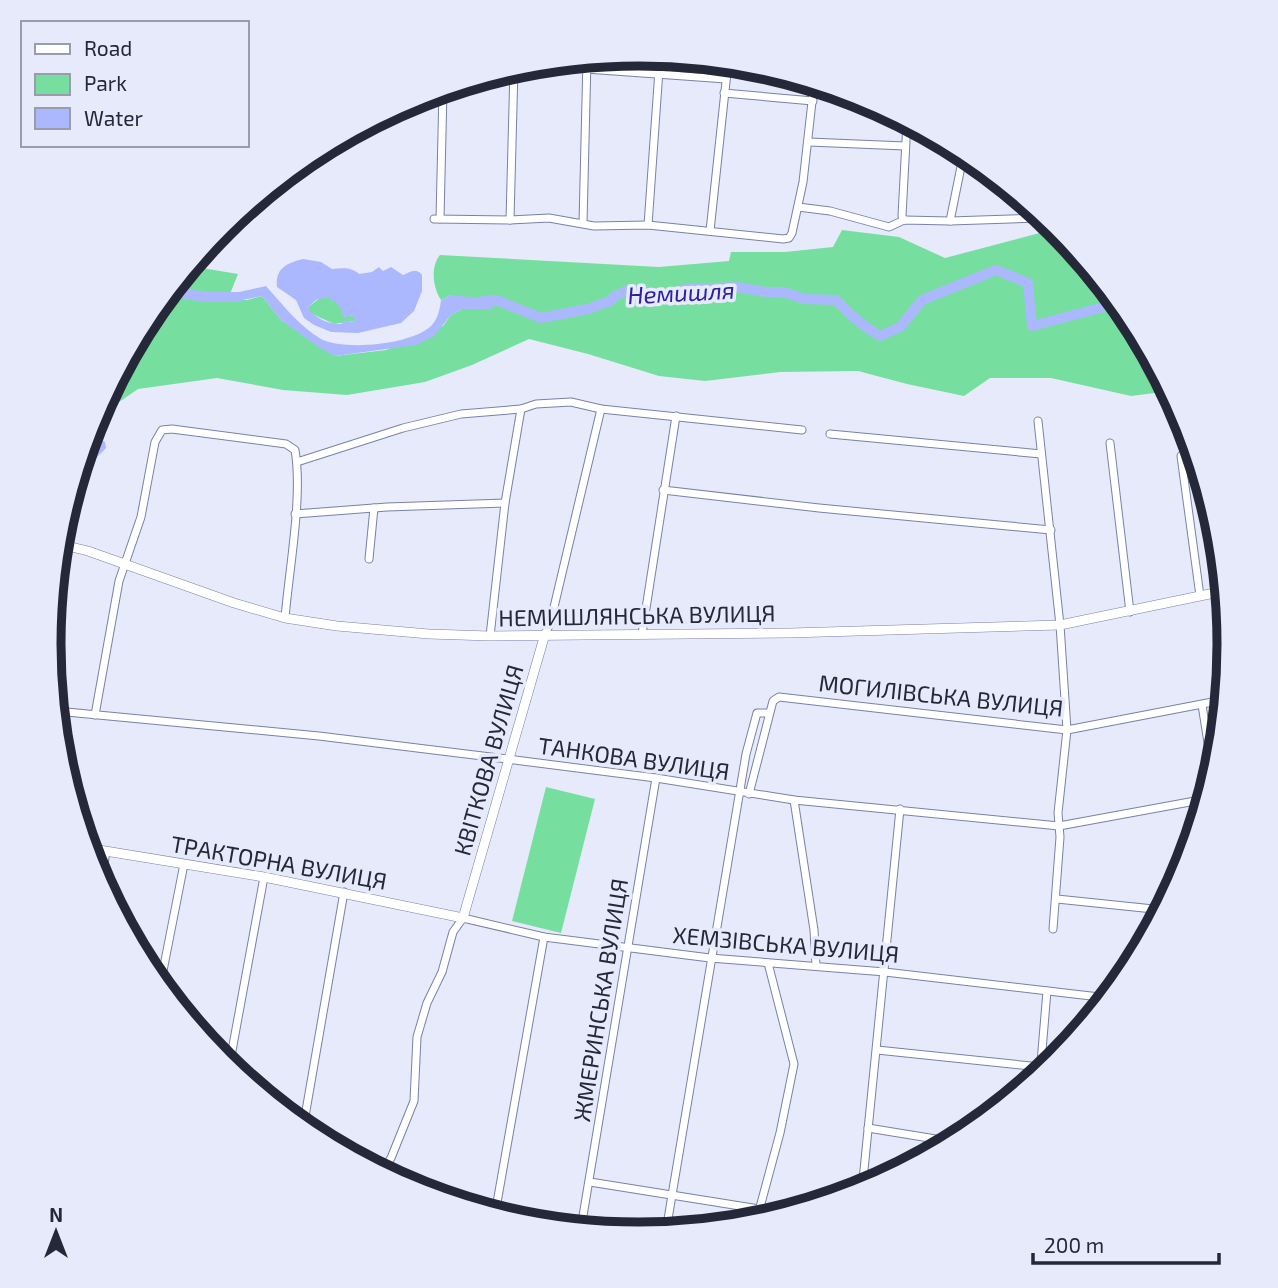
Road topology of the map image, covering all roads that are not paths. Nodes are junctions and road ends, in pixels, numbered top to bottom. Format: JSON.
{"nodes":[{"id":1,"x":659,"y":67,"type":"edge"},
{"id":2,"x":586,"y":69,"type":"joint"},
{"id":3,"x":727,"y":73,"type":"edge"},
{"id":4,"x":659,"y":75,"type":"junction"},
{"id":5,"x":726,"y":79,"type":"junction"},
{"id":6,"x":514,"y":80,"type":"edge"},
{"id":7,"x":724,"y":93,"type":"junction"},
{"id":8,"x":813,"y":93,"type":"edge"},
{"id":9,"x":442,"y":101,"type":"edge"},
{"id":10,"x":813,"y":101,"type":"junction"},
{"id":11,"x":906,"y":132,"type":"edge"},
{"id":12,"x":809,"y":142,"type":"junction"},
{"id":13,"x":905,"y":146,"type":"junction"},
{"id":14,"x":961,"y":165,"type":"edge"},
{"id":15,"x":798,"y":207,"type":"junction"},
{"id":16,"x":1029,"y":218,"type":"edge"},
{"id":17,"x":510,"y":220,"type":"junction"},
{"id":18,"x":904,"y":220,"type":"junction"},
{"id":19,"x":950,"y":221,"type":"junction"},
{"id":20,"x":583,"y":223,"type":"junction"},
{"id":21,"x":648,"y":225,"type":"junction"},
{"id":22,"x":710,"y":231,"type":"junction"},
{"id":23,"x":521,"y":409,"type":"junction"},
{"id":24,"x":601,"y":409,"type":"junction"},
{"id":25,"x":676,"y":416,"type":"junction"},
{"id":26,"x":1038,"y":421,"type":"dead end"},
{"id":27,"x":802,"y":430,"type":"dead end"},
{"id":28,"x":830,"y":434,"type":"dead end"},
{"id":29,"x":1110,"y":443,"type":"dead end"},
{"id":30,"x":1041,"y":454,"type":"junction"},
{"id":31,"x":1181,"y":456,"type":"dead end"},
{"id":32,"x":297,"y":462,"type":"junction"},
{"id":33,"x":663,"y":490,"type":"junction"},
{"id":34,"x":505,"y":503,"type":"junction"},
{"id":35,"x":374,"y":508,"type":"junction"},
{"id":36,"x":295,"y":513,"type":"junction"},
{"id":37,"x":1051,"y":530,"type":"junction"},
{"id":38,"x":70,"y":547,"type":"edge"},
{"id":39,"x":369,"y":559,"type":"dead end"},
{"id":40,"x":123,"y":565,"type":"junction"},
{"id":41,"x":1215,"y":593,"type":"edge"},
{"id":42,"x":1200,"y":596,"type":"junction"},
{"id":43,"x":1130,"y":612,"type":"junction"},
{"id":44,"x":285,"y":618,"type":"junction"},
{"id":45,"x":1060,"y":625,"type":"junction"},
{"id":46,"x":545,"y":634,"type":"junction"},
{"id":47,"x":642,"y":634,"type":"junction"},
{"id":48,"x":490,"y":636,"type":"junction"},
{"id":49,"x":1214,"y":702,"type":"edge"},
{"id":50,"x":1202,"y":705,"type":"junction"},
{"id":51,"x":65,"y":711,"type":"edge"},
{"id":52,"x":769,"y":713,"type":"junction"},
{"id":53,"x":96,"y":715,"type":"junction"},
{"id":54,"x":1067,"y":730,"type":"junction"},
{"id":55,"x":1208,"y":743,"type":"edge"},
{"id":56,"x":508,"y":759,"type":"junction"},
{"id":57,"x":656,"y":778,"type":"junction"},
{"id":58,"x":739,"y":792,"type":"junction"},
{"id":59,"x":749,"y":794,"type":"junction"},
{"id":60,"x":794,"y":800,"type":"junction"},
{"id":61,"x":1195,"y":801,"type":"edge"},
{"id":62,"x":900,"y":809,"type":"junction"},
{"id":63,"x":1059,"y":825,"type":"junction"},
{"id":64,"x":99,"y":850,"type":"edge"},
{"id":65,"x":106,"y":851,"type":"junction"},
{"id":66,"x":104,"y":863,"type":"edge"},
{"id":67,"x":184,"y":864,"type":"junction"},
{"id":68,"x":264,"y":877,"type":"junction"},
{"id":69,"x":344,"y":892,"type":"junction"},
{"id":70,"x":1056,"y":899,"type":"junction"},
{"id":71,"x":1152,"y":909,"type":"edge"},
{"id":72,"x":463,"y":918,"type":"junction"},
{"id":73,"x":1054,"y":929,"type":"dead end"},
{"id":74,"x":544,"y":937,"type":"junction"},
{"id":75,"x":627,"y":948,"type":"junction"},
{"id":76,"x":710,"y":958,"type":"junction"},
{"id":77,"x":768,"y":963,"type":"junction"},
{"id":78,"x":817,"y":966,"type":"junction"},
{"id":79,"x":163,"y":971,"type":"edge"},
{"id":80,"x":885,"y":972,"type":"junction"},
{"id":81,"x":1047,"y":991,"type":"junction"},
{"id":82,"x":1096,"y":997,"type":"edge"},
{"id":83,"x":877,"y":1050,"type":"junction"},
{"id":84,"x":231,"y":1054,"type":"edge"},
{"id":85,"x":1042,"y":1058,"type":"edge"},
{"id":86,"x":1029,"y":1070,"type":"edge"},
{"id":87,"x":305,"y":1115,"type":"edge"},
{"id":88,"x":868,"y":1128,"type":"junction"},
{"id":89,"x":936,"y":1139,"type":"edge"},
{"id":90,"x":387,"y":1164,"type":"edge"},
{"id":91,"x":863,"y":1176,"type":"edge"},
{"id":92,"x":590,"y":1182,"type":"junction"},
{"id":93,"x":673,"y":1197,"type":"junction"},
{"id":94,"x":497,"y":1204,"type":"edge"},
{"id":95,"x":759,"y":1209,"type":"joint"},
{"id":96,"x":583,"y":1219,"type":"edge"},
{"id":97,"x":668,"y":1221,"type":"edge"}],
"edges":[{"from":1,"to":4,"type":"street"},
{"from":2,"to":4,"type":"street"},
{"from":2,"to":20,"type":"street"},
{"from":3,"to":5,"type":"street"},
{"from":4,"to":5,"type":"street"},
{"from":4,"to":21,"type":"street"},
{"from":5,"to":7,"type":"street"},
{"from":6,"to":17,"type":"street"},
{"from":7,"to":10,"type":"street"},
{"from":7,"to":22,"type":"street"},
{"from":8,"to":10,"type":"street"},
{"from":9,"to":17,"type":"street"},
{"from":10,"to":12,"type":"street"},
{"from":11,"to":13,"type":"street"},
{"from":12,"to":13,"type":"street"},
{"from":12,"to":15,"type":"street"},
{"from":13,"to":18,"type":"street"},
{"from":14,"to":19,"type":"street"},
{"from":15,"to":18,"type":"street"},
{"from":15,"to":22,"type":"street"},
{"from":16,"to":19,"type":"street"},
{"from":17,"to":20,"type":"street"},
{"from":18,"to":19,"type":"street"},
{"from":20,"to":21,"type":"street"},
{"from":21,"to":22,"type":"street"},
{"from":23,"to":24,"type":"street"},
{"from":23,"to":32,"type":"street"},
{"from":23,"to":34,"type":"street"},
{"from":24,"to":25,"type":"street"},
{"from":24,"to":46,"type":"street","name":"КВІТКОВА ВУЛИЦЯ"},
{"from":25,"to":27,"type":"street"},
{"from":25,"to":33,"type":"street"},
{"from":26,"to":30,"type":"street"},
{"from":28,"to":30,"type":"street"},
{"from":29,"to":43,"type":"street"},
{"from":30,"to":37,"type":"street"},
{"from":31,"to":42,"type":"street"},
{"from":32,"to":36,"type":"street"},
{"from":32,"to":40,"type":"street"},
{"from":33,"to":37,"type":"street"},
{"from":33,"to":47,"type":"street"},
{"from":34,"to":35,"type":"street"},
{"from":34,"to":48,"type":"street"},
{"from":35,"to":36,"type":"street"},
{"from":35,"to":39,"type":"street"},
{"from":36,"to":44,"type":"street"},
{"from":37,"to":45,"type":"street"},
{"from":38,"to":40,"type":"street","name":"НЕМИШЛЯНСЬКА ВУЛИЦЯ"},
{"from":40,"to":44,"type":"street","name":"НЕМИШЛЯНСЬКА ВУЛИЦЯ"},
{"from":40,"to":53,"type":"street"},
{"from":41,"to":42,"type":"street","name":"НЕМИШЛЯНСЬКА ВУЛИЦЯ"},
{"from":42,"to":43,"type":"street","name":"НЕМИШЛЯНСЬКА ВУЛИЦЯ"},
{"from":43,"to":45,"type":"street","name":"НЕМИШЛЯНСЬКА ВУЛИЦЯ"},
{"from":44,"to":48,"type":"street","name":"НЕМИШЛЯНСЬКА ВУЛИЦЯ"},
{"from":45,"to":47,"type":"street","name":"НЕМИШЛЯНСЬКА ВУЛИЦЯ"},
{"from":45,"to":54,"type":"street"},
{"from":46,"to":47,"type":"street","name":"НЕМИШЛЯНСЬКА ВУЛИЦЯ"},
{"from":46,"to":48,"type":"street","name":"НЕМИШЛЯНСЬКА ВУЛИЦЯ"},
{"from":46,"to":56,"type":"street","name":"КВІТКОВА ВУЛИЦЯ"},
{"from":49,"to":50,"type":"street","name":"МОГИЛІВСЬКА ВУЛИЦЯ"},
{"from":50,"to":54,"type":"street","name":"МОГИЛІВСЬКА ВУЛИЦЯ"},
{"from":50,"to":55,"type":"street"},
{"from":51,"to":53,"type":"street","name":"ТАНКОВА ВУЛИЦЯ"},
{"from":52,"to":54,"type":"street","name":"МОГИЛІВСЬКА ВУЛИЦЯ"},
{"from":52,"to":58,"type":"street"},
{"from":52,"to":59,"type":"street"},
{"from":53,"to":56,"type":"street","name":"ТАНКОВА ВУЛИЦЯ"},
{"from":54,"to":63,"type":"street"},
{"from":56,"to":57,"type":"street","name":"ТАНКОВА ВУЛИЦЯ"},
{"from":56,"to":72,"type":"street","name":"КВІТКОВА ВУЛИЦЯ"},
{"from":57,"to":58,"type":"street","name":"ТАНКОВА ВУЛИЦЯ"},
{"from":57,"to":75,"type":"street","name":"ЖМЕРИНСЬКА ВУЛИЦЯ"},
{"from":58,"to":59,"type":"street","name":"ТАНКОВА ВУЛИЦЯ"},
{"from":58,"to":76,"type":"street"},
{"from":59,"to":60,"type":"street","name":"ТАНКОВА ВУЛИЦЯ"},
{"from":60,"to":62,"type":"street","name":"ТАНКОВА ВУЛИЦЯ"},
{"from":60,"to":78,"type":"street"},
{"from":61,"to":63,"type":"street","name":"ТАНКОВА ВУЛИЦЯ"},
{"from":62,"to":63,"type":"street","name":"ТАНКОВА ВУЛИЦЯ"},
{"from":62,"to":80,"type":"street"},
{"from":63,"to":70,"type":"street"},
{"from":64,"to":65,"type":"street","name":"ТРАКТОРНА ВУЛИЦЯ"},
{"from":65,"to":66,"type":"street"},
{"from":65,"to":67,"type":"street","name":"ТРАКТОРНА ВУЛИЦЯ"},
{"from":67,"to":68,"type":"street","name":"ТРАКТОРНА ВУЛИЦЯ"},
{"from":67,"to":79,"type":"street"},
{"from":68,"to":69,"type":"street","name":"ТРАКТОРНА ВУЛИЦЯ"},
{"from":68,"to":84,"type":"street"},
{"from":69,"to":72,"type":"street","name":"ТРАКТОРНА ВУЛИЦЯ"},
{"from":69,"to":87,"type":"street"},
{"from":70,"to":71,"type":"street"},
{"from":70,"to":73,"type":"street"},
{"from":72,"to":74,"type":"street","name":"ХЕМЗІВСЬКА ВУЛИЦЯ"},
{"from":72,"to":90,"type":"street"},
{"from":74,"to":75,"type":"street","name":"ХЕМЗІВСЬКА ВУЛИЦЯ"},
{"from":74,"to":94,"type":"street"},
{"from":75,"to":76,"type":"street","name":"ХЕМЗІВСЬКА ВУЛИЦЯ"},
{"from":75,"to":92,"type":"street","name":"ЖМЕРИНСЬКА ВУЛИЦЯ"},
{"from":76,"to":77,"type":"street","name":"ХЕМЗІВСЬКА ВУЛИЦЯ"},
{"from":76,"to":93,"type":"street"},
{"from":77,"to":78,"type":"street","name":"ХЕМЗІВСЬКА ВУЛИЦЯ"},
{"from":77,"to":95,"type":"street"},
{"from":78,"to":80,"type":"street","name":"ХЕМЗІВСЬКА ВУЛИЦЯ"},
{"from":80,"to":81,"type":"street","name":"ХЕМЗІВСЬКА ВУЛИЦЯ"},
{"from":80,"to":83,"type":"street"},
{"from":81,"to":82,"type":"street","name":"ХЕМЗІВСЬКА ВУЛИЦЯ"},
{"from":81,"to":85,"type":"street"},
{"from":83,"to":86,"type":"street"},
{"from":83,"to":88,"type":"street"},
{"from":88,"to":89,"type":"street"},
{"from":88,"to":91,"type":"street"},
{"from":92,"to":93,"type":"street"},
{"from":92,"to":96,"type":"street","name":"ЖМЕРИНСЬКА ВУЛИЦЯ"},
{"from":93,"to":95,"type":"street"},
{"from":93,"to":97,"type":"street"}]}
